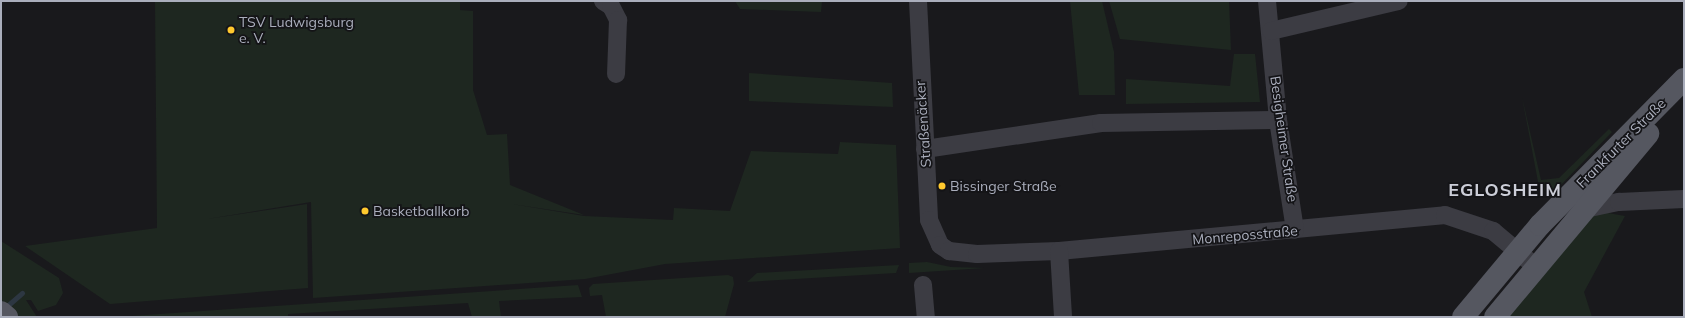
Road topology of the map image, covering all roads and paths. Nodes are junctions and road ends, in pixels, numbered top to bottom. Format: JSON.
{"nodes":[{"id":1,"x":603,"y":1,"type":"edge"},
{"id":2,"x":918,"y":1,"type":"edge"},
{"id":3,"x":1267,"y":1,"type":"edge"},
{"id":4,"x":1399,"y":1,"type":"edge"},
{"id":5,"x":1271,"y":31,"type":"junction"},
{"id":6,"x":616,"y":74,"type":"dead end"},
{"id":7,"x":1684,"y":78,"type":"edge"},
{"id":8,"x":1684,"y":98,"type":"edge"},
{"id":9,"x":1278,"y":120,"type":"junction"},
{"id":10,"x":925,"y":149,"type":"junction"},
{"id":11,"x":1684,"y":200,"type":"edge"},
{"id":12,"x":1585,"y":209,"type":"junction"},
{"id":13,"x":1295,"y":230,"type":"junction"},
{"id":14,"x":940,"y":245,"type":"joint"},
{"id":15,"x":1059,"y":251,"type":"junction"},
{"id":16,"x":1518,"y":251,"type":"junction"},
{"id":17,"x":1536,"y":267,"type":"junction"},
{"id":18,"x":923,"y":285,"type":"dead end"},
{"id":19,"x":1,"y":312,"type":"edge"},
{"id":20,"x":7,"y":317,"type":"edge"},
{"id":21,"x":926,"y":317,"type":"edge"},
{"id":22,"x":1063,"y":317,"type":"edge"},
{"id":23,"x":1463,"y":317,"type":"edge"},
{"id":24,"x":1495,"y":317,"type":"edge"}],
"edges":[{"from":1,"to":6,"type":"street"},
{"from":2,"to":10,"type":"street","name":"Straßenäcker"},
{"from":3,"to":5,"type":"street","name":"Besigheimer Straße"},
{"from":4,"to":5,"type":"street"},
{"from":5,"to":9,"type":"street","name":"Besigheimer Straße"},
{"from":7,"to":16,"type":"main road","name":"Frankfurter Straße"},
{"from":8,"to":12,"type":"main road","name":"Frankfurter Straße"},
{"from":9,"to":10,"type":"street"},
{"from":9,"to":13,"type":"street","name":"Besigheimer Straße"},
{"from":10,"to":14,"type":"street","name":"Straßenäcker"},
{"from":11,"to":12,"type":"street"},
{"from":12,"to":17,"type":"main road","name":"Frankfurter Straße"},
{"from":13,"to":15,"type":"street","name":"Monreposstraße"},
{"from":13,"to":16,"type":"street","name":"Monreposstraße"},
{"from":14,"to":15,"type":"street","name":"Monreposstraße"},
{"from":15,"to":22,"type":"street"},
{"from":16,"to":17,"type":"street","name":"Monreposstraße"},
{"from":16,"to":23,"type":"main road","name":"Frankfurter Straße"},
{"from":17,"to":24,"type":"main road","name":"Frankfurter Straße"},
{"from":18,"to":21,"type":"street"},
{"from":19,"to":20,"type":"main road"}]}
